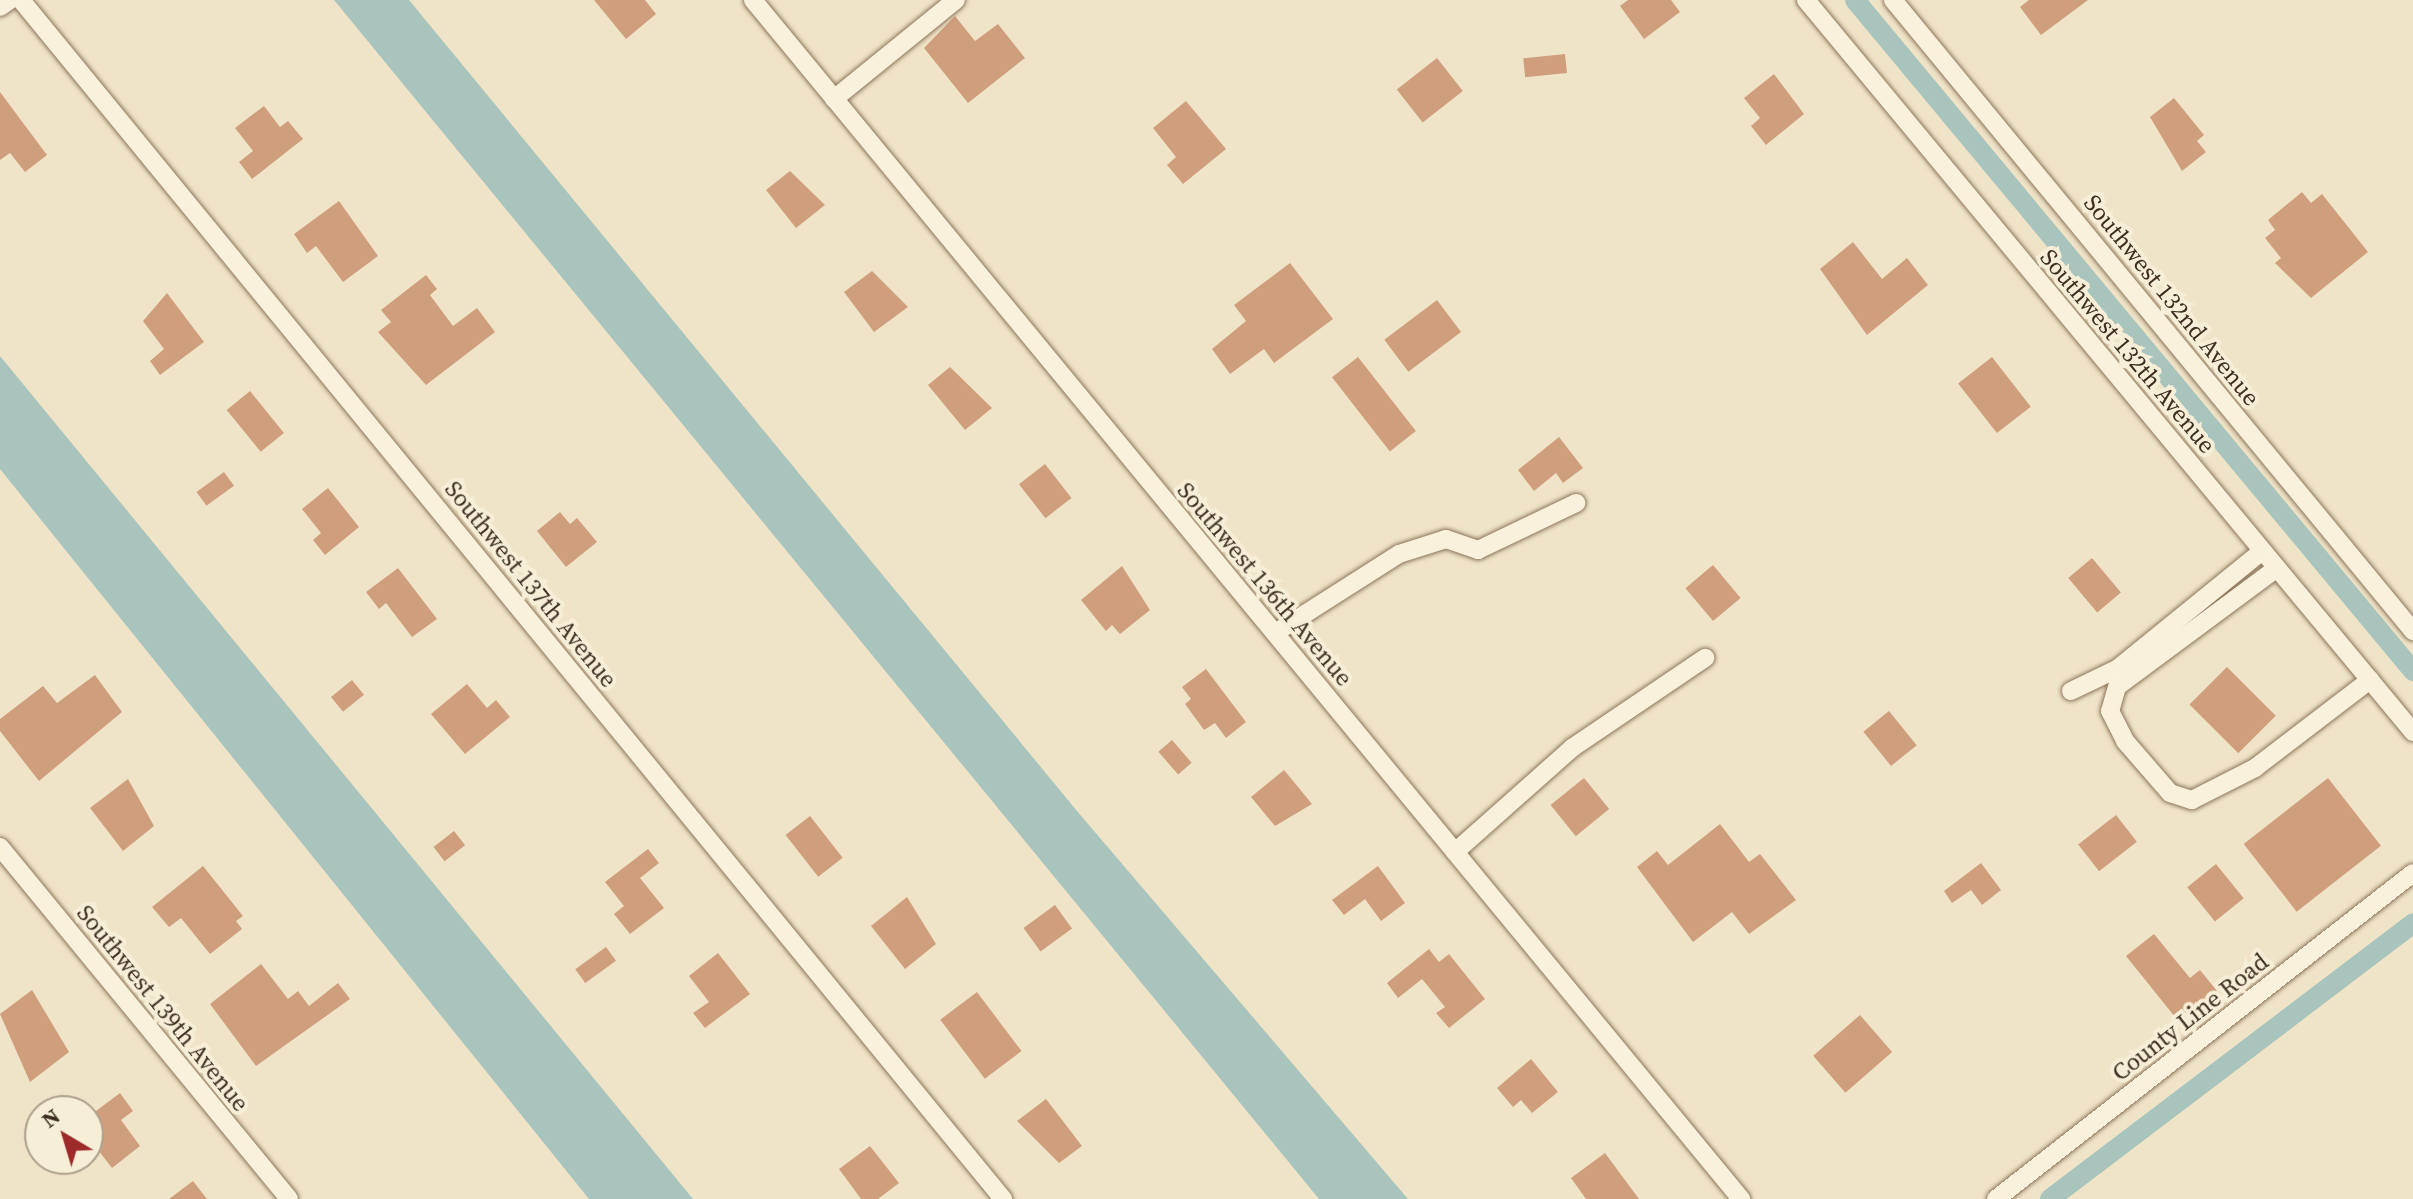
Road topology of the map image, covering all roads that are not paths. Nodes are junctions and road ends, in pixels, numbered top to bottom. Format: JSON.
{"nodes":[{"id":1,"x":10,"y":0,"type":"edge"},
{"id":2,"x":21,"y":0,"type":"edge"},
{"id":3,"x":753,"y":0,"type":"edge"},
{"id":4,"x":956,"y":0,"type":"edge"},
{"id":5,"x":1806,"y":0,"type":"edge"},
{"id":6,"x":1893,"y":0,"type":"edge"},
{"id":7,"x":0,"y":7,"type":"edge"},
{"id":8,"x":834,"y":99,"type":"junction"},
{"id":9,"x":1576,"y":503,"type":"dead end"},
{"id":10,"x":2262,"y":551,"type":"junction"},
{"id":11,"x":2277,"y":568,"type":"junction"},
{"id":12,"x":2413,"y":631,"type":"edge"},
{"id":13,"x":1275,"y":633,"type":"junction"},
{"id":14,"x":1705,"y":658,"type":"dead end"},
{"id":15,"x":2370,"y":680,"type":"junction"},
{"id":16,"x":2071,"y":691,"type":"dead end"},
{"id":17,"x":2413,"y":732,"type":"edge"},
{"id":18,"x":1455,"y":852,"type":"junction"},
{"id":19,"x":2,"y":853,"type":"edge"},
{"id":20,"x":2413,"y":873,"type":"edge"},
{"id":21,"x":289,"y":1199,"type":"edge"},
{"id":22,"x":1003,"y":1199,"type":"edge"},
{"id":23,"x":1741,"y":1199,"type":"edge"},
{"id":24,"x":1996,"y":1199,"type":"edge"}],
"edges":[{"from":1,"to":7,"type":"street"},
{"from":2,"to":22,"type":"street","name":"Southwest 137th Avenue"},
{"from":3,"to":8,"type":"street","name":"Southwest 136th Avenue"},
{"from":4,"to":8,"type":"street"},
{"from":5,"to":10,"type":"street","name":"Southwest 132th Avenue"},
{"from":6,"to":12,"type":"street","name":"Southwest 132nd Avenue"},
{"from":8,"to":13,"type":"street","name":"Southwest 136th Avenue"},
{"from":9,"to":13,"type":"street"},
{"from":10,"to":11,"type":"street","name":"Southwest 132th Avenue"},
{"from":10,"to":16,"type":"street"},
{"from":11,"to":15,"type":"street","name":"Southwest 132th Avenue"},
{"from":11,"to":15,"type":"street"},
{"from":13,"to":18,"type":"street","name":"Southwest 136th Avenue"},
{"from":14,"to":18,"type":"street"},
{"from":15,"to":17,"type":"street","name":"Southwest 132th Avenue"},
{"from":18,"to":23,"type":"street","name":"Southwest 136th Avenue"},
{"from":19,"to":21,"type":"street","name":"Southwest 139th Avenue"},
{"from":20,"to":24,"type":"street","name":"County Line Road"}]}
